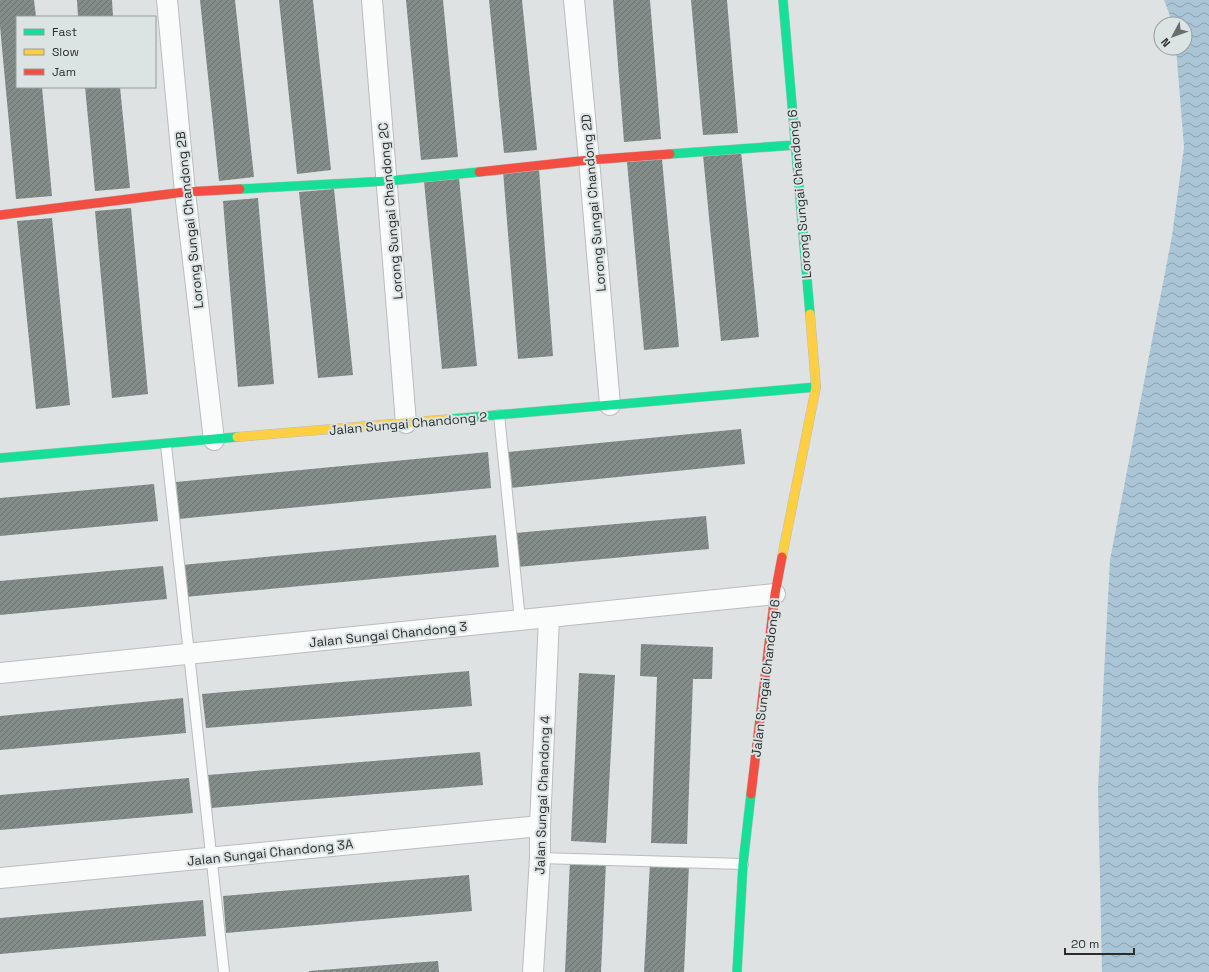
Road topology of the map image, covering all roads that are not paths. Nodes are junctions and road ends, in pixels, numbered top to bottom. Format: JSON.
{"nodes":[{"id":1,"x":168,"y":0,"type":"edge"},
{"id":2,"x":372,"y":0,"type":"edge"},
{"id":3,"x":574,"y":0,"type":"edge"},
{"id":4,"x":783,"y":0,"type":"edge"},
{"id":5,"x":795,"y":145,"type":"junction"},
{"id":6,"x":589,"y":160,"type":"junction"},
{"id":7,"x":388,"y":181,"type":"junction"},
{"id":8,"x":184,"y":192,"type":"junction"},
{"id":9,"x":0,"y":215,"type":"edge"},
{"id":10,"x":816,"y":387,"type":"junction"},
{"id":11,"x":610,"y":405,"type":"junction"},
{"id":12,"x":499,"y":415,"type":"junction"},
{"id":13,"x":406,"y":423,"type":"junction"},
{"id":14,"x":214,"y":440,"type":"junction"},
{"id":15,"x":166,"y":445,"type":"junction"},
{"id":16,"x":0,"y":455,"type":"edge"},
{"id":17,"x":775,"y":594,"type":"junction"},
{"id":18,"x":548,"y":618,"type":"junction"},
{"id":19,"x":520,"y":620,"type":"junction"},
{"id":20,"x":189,"y":654,"type":"junction"},
{"id":21,"x":0,"y":673,"type":"edge"},
{"id":22,"x":540,"y":826,"type":"junction"},
{"id":23,"x":212,"y":858,"type":"junction"},
{"id":24,"x":540,"y":858,"type":"junction"},
{"id":25,"x":743,"y":864,"type":"junction"},
{"id":26,"x":0,"y":878,"type":"edge"},
{"id":27,"x":224,"y":972,"type":"edge"},
{"id":28,"x":533,"y":972,"type":"edge"},
{"id":29,"x":737,"y":972,"type":"edge"}],
"edges":[{"from":1,"to":8,"type":"street","name":"Lorong Sungai Chandong 2B"},
{"from":2,"to":7,"type":"street","name":"Lorong Sungai Chandong 2C"},
{"from":3,"to":6,"type":"street","name":"Lorong Sungai Chandong 2D"},
{"from":4,"to":5,"type":"street","name":"Lorong Sungai Chandong 6"},
{"from":5,"to":6,"type":"street"},
{"from":5,"to":10,"type":"street","name":"Lorong Sungai Chandong 6"},
{"from":6,"to":7,"type":"street"},
{"from":6,"to":11,"type":"street","name":"Lorong Sungai Chandong 2D"},
{"from":7,"to":8,"type":"street"},
{"from":7,"to":13,"type":"street","name":"Lorong Sungai Chandong 2C"},
{"from":8,"to":9,"type":"street"},
{"from":8,"to":14,"type":"street","name":"Lorong Sungai Chandong 2B"},
{"from":10,"to":11,"type":"street","name":"Jalan Sungai Chandong 2"},
{"from":10,"to":17,"type":"street","name":"Jalan Sungai Chandong 6"},
{"from":11,"to":12,"type":"street","name":"Jalan Sungai Chandong 2"},
{"from":12,"to":13,"type":"street","name":"Jalan Sungai Chandong 2"},
{"from":12,"to":19,"type":"lane"},
{"from":13,"to":14,"type":"street","name":"Jalan Sungai Chandong 2"},
{"from":14,"to":15,"type":"street","name":"Jalan Sungai Chandong 2"},
{"from":15,"to":16,"type":"street","name":"Jalan Sungai Chandong 2"},
{"from":15,"to":20,"type":"lane"},
{"from":17,"to":18,"type":"street","name":"Jalan Sungai Chandong 3"},
{"from":17,"to":25,"type":"street","name":"Jalan Sungai Chandong 6"},
{"from":18,"to":19,"type":"street","name":"Jalan Sungai Chandong 3"},
{"from":18,"to":22,"type":"street","name":"Jalan Sungai Chandong 4"},
{"from":19,"to":20,"type":"street","name":"Jalan Sungai Chandong 3"},
{"from":20,"to":21,"type":"street","name":"Jalan Sungai Chandong 3"},
{"from":20,"to":23,"type":"lane"},
{"from":22,"to":23,"type":"street","name":"Jalan Sungai Chandong 3A"},
{"from":22,"to":24,"type":"street","name":"Jalan Sungai Chandong 4"},
{"from":23,"to":26,"type":"street","name":"Jalan Sungai Chandong 3A"},
{"from":23,"to":27,"type":"lane"},
{"from":24,"to":25,"type":"lane"},
{"from":24,"to":28,"type":"street","name":"Jalan Sungai Chandong 4"},
{"from":25,"to":29,"type":"street","name":"Jalan Sungai Chandong 6"}]}
